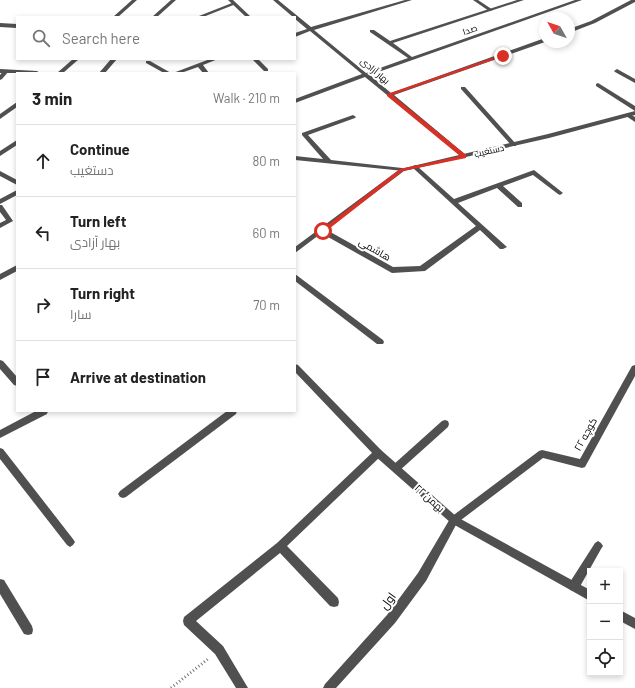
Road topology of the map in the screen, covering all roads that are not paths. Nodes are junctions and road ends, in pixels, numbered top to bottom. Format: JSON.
{"nodes":[{"id":1,"x":135,"y":0,"type":"edge"},
{"id":2,"x":174,"y":0,"type":"edge"},
{"id":3,"x":230,"y":0,"type":"edge"},
{"id":4,"x":276,"y":0,"type":"edge"},
{"id":5,"x":410,"y":0,"type":"edge"},
{"id":6,"x":475,"y":0,"type":"edge"},
{"id":7,"x":522,"y":0,"type":"edge"},
{"id":8,"x":580,"y":0,"type":"edge"},
{"id":9,"x":635,"y":0,"type":"edge"},
{"id":10,"x":234,"y":4,"type":"junction"},
{"id":11,"x":491,"y":10,"type":"junction"},
{"id":12,"x":116,"y":16,"type":"edge"},
{"id":13,"x":155,"y":16,"type":"edge"},
{"id":14,"x":201,"y":16,"type":"edge"},
{"id":15,"x":246,"y":16,"type":"edge"},
{"id":16,"x":295,"y":16,"type":"edge"},
{"id":17,"x":296,"y":17,"type":"edge"},
{"id":18,"x":0,"y":25,"type":"edge"},
{"id":19,"x":16,"y":26,"type":"edge"},
{"id":20,"x":311,"y":29,"type":"junction"},
{"id":21,"x":575,"y":29,"type":"edge"},
{"id":22,"x":372,"y":31,"type":"dead end"},
{"id":23,"x":296,"y":35,"type":"edge"},
{"id":24,"x":539,"y":42,"type":"edge"},
{"id":25,"x":389,"y":43,"type":"junction"},
{"id":26,"x":412,"y":59,"type":"junction"},
{"id":27,"x":75,"y":60,"type":"edge"},
{"id":28,"x":113,"y":60,"type":"edge"},
{"id":29,"x":212,"y":60,"type":"edge"},
{"id":30,"x":256,"y":60,"type":"edge"},
{"id":31,"x":148,"y":62,"type":"dead end"},
{"id":32,"x":199,"y":64,"type":"junction"},
{"id":33,"x":266,"y":70,"type":"dead end"},
{"id":34,"x":3,"y":71,"type":"edge"},
{"id":35,"x":617,"y":71,"type":"dead end"},
{"id":36,"x":20,"y":72,"type":"edge"},
{"id":37,"x":61,"y":72,"type":"edge"},
{"id":38,"x":103,"y":72,"type":"edge"},
{"id":39,"x":166,"y":72,"type":"edge"},
{"id":40,"x":179,"y":72,"type":"edge"},
{"id":41,"x":205,"y":72,"type":"edge"},
{"id":42,"x":365,"y":75,"type":"junction"},
{"id":43,"x":0,"y":78,"type":"edge"},
{"id":44,"x":635,"y":81,"type":"edge"},
{"id":45,"x":598,"y":85,"type":"dead end"},
{"id":46,"x":463,"y":88,"type":"dead end"},
{"id":47,"x":389,"y":95,"type":"junction"},
{"id":48,"x":296,"y":101,"type":"edge"},
{"id":49,"x":16,"y":105,"type":"edge"},
{"id":50,"x":635,"y":109,"type":"edge"},
{"id":51,"x":632,"y":114,"type":"edge"},
{"id":52,"x":353,"y":116,"type":"dead end"},
{"id":53,"x":0,"y":117,"type":"edge"},
{"id":54,"x":635,"y":120,"type":"edge"},
{"id":55,"x":16,"y":143,"type":"edge"},
{"id":56,"x":514,"y":145,"type":"junction"},
{"id":57,"x":0,"y":154,"type":"edge"},
{"id":58,"x":464,"y":156,"type":"junction"},
{"id":59,"x":296,"y":158,"type":"edge"},
{"id":60,"x":330,"y":162,"type":"junction"},
{"id":61,"x":415,"y":167,"type":"junction"},
{"id":62,"x":402,"y":170,"type":"junction"},
{"id":63,"x":0,"y":173,"type":"edge"},
{"id":64,"x":16,"y":182,"type":"edge"},
{"id":65,"x":498,"y":185,"type":"junction"},
{"id":66,"x":16,"y":193,"type":"edge"},
{"id":67,"x":560,"y":193,"type":"dead end"},
{"id":68,"x":0,"y":202,"type":"edge"},
{"id":69,"x":453,"y":202,"type":"junction"},
{"id":70,"x":520,"y":205,"type":"dead end"},
{"id":71,"x":0,"y":207,"type":"edge"},
{"id":72,"x":0,"y":226,"type":"edge"},
{"id":73,"x":480,"y":226,"type":"junction"},
{"id":74,"x":323,"y":231,"type":"junction"},
{"id":75,"x":503,"y":247,"type":"dead end"},
{"id":76,"x":296,"y":251,"type":"edge"},
{"id":77,"x":16,"y":269,"type":"edge"},
{"id":78,"x":0,"y":277,"type":"edge"},
{"id":79,"x":296,"y":278,"type":"edge"},
{"id":80,"x":380,"y":342,"type":"dead end"},
{"id":81,"x":0,"y":363,"type":"edge"},
{"id":82,"x":296,"y":368,"type":"edge"},
{"id":83,"x":635,"y":368,"type":"edge"},
{"id":84,"x":16,"y":381,"type":"edge"},
{"id":85,"x":41,"y":412,"type":"edge"},
{"id":86,"x":232,"y":412,"type":"edge"},
{"id":87,"x":445,"y":424,"type":"dead end"},
{"id":88,"x":0,"y":434,"type":"edge"},
{"id":89,"x":0,"y":452,"type":"edge"},
{"id":90,"x":378,"y":453,"type":"junction"},
{"id":91,"x":396,"y":468,"type":"junction"},
{"id":92,"x":123,"y":494,"type":"dead end"},
{"id":93,"x":454,"y":520,"type":"junction"},
{"id":94,"x":70,"y":542,"type":"dead end"},
{"id":95,"x":280,"y":546,"type":"junction"},
{"id":96,"x":598,"y":546,"type":"dead end"},
{"id":97,"x":0,"y":584,"type":"edge"},
{"id":98,"x":574,"y":586,"type":"junction"},
{"id":99,"x":587,"y":594,"type":"edge"},
{"id":100,"x":334,"y":602,"type":"dead end"},
{"id":101,"x":623,"y":617,"type":"edge"},
{"id":102,"x":635,"y":624,"type":"edge"},
{"id":103,"x":28,"y":630,"type":"dead end"},
{"id":104,"x":242,"y":688,"type":"edge"},
{"id":105,"x":329,"y":688,"type":"edge"}],
"edges":[{"from":1,"to":12,"type":"street"},
{"from":2,"to":13,"type":"street"},
{"from":3,"to":10,"type":"street"},
{"from":4,"to":16,"type":"street","name":"بهار آزادی"},
{"from":5,"to":20,"type":"street"},
{"from":6,"to":11,"type":"street"},
{"from":7,"to":11,"type":"street"},
{"from":8,"to":26,"type":"street","name":"صدا"},
{"from":9,"to":21,"type":"street"},
{"from":10,"to":14,"type":"street"},
{"from":10,"to":15,"type":"street"},
{"from":11,"to":25,"type":"street"},
{"from":17,"to":20,"type":"street","name":"بهار آزادی"},
{"from":18,"to":19,"type":"street"},
{"from":20,"to":23,"type":"street"},
{"from":20,"to":42,"type":"street","name":"بهار آزادی"},
{"from":22,"to":25,"type":"street"},
{"from":24,"to":47,"type":"street"},
{"from":25,"to":26,"type":"street"},
{"from":26,"to":42,"type":"street","name":"صدا"},
{"from":27,"to":37,"type":"street"},
{"from":28,"to":38,"type":"street"},
{"from":29,"to":32,"type":"street"},
{"from":30,"to":33,"type":"street"},
{"from":31,"to":39,"type":"street"},
{"from":32,"to":40,"type":"street"},
{"from":32,"to":41,"type":"street"},
{"from":34,"to":36,"type":"street"},
{"from":34,"to":43,"type":"street"},
{"from":35,"to":44,"type":"street"},
{"from":42,"to":47,"type":"street","name":"بهار آزادی"},
{"from":42,"to":48,"type":"street","name":"صدا"},
{"from":45,"to":50,"type":"street"},
{"from":46,"to":56,"type":"street"},
{"from":47,"to":58,"type":"street","name":"بهار آزادی"},
{"from":49,"to":53,"type":"street"},
{"from":51,"to":54,"type":"street"},
{"from":51,"to":56,"type":"street","name":"دستغیب"},
{"from":52,"to":60,"type":"street"},
{"from":55,"to":57,"type":"street"},
{"from":56,"to":58,"type":"street","name":"دستغیب"},
{"from":58,"to":61,"type":"street","name":"دستغیب"},
{"from":59,"to":60,"type":"street"},
{"from":60,"to":62,"type":"street"},
{"from":61,"to":62,"type":"street","name":"دستغیب"},
{"from":61,"to":69,"type":"street"},
{"from":62,"to":74,"type":"street","name":"دستغیب"},
{"from":63,"to":64,"type":"street"},
{"from":65,"to":67,"type":"street"},
{"from":65,"to":69,"type":"street"},
{"from":65,"to":70,"type":"street"},
{"from":66,"to":68,"type":"street"},
{"from":69,"to":73,"type":"street"},
{"from":71,"to":72,"type":"street"},
{"from":73,"to":74,"type":"street","name":"هاشمی"},
{"from":73,"to":75,"type":"street"},
{"from":74,"to":76,"type":"street","name":"دستغیب"},
{"from":77,"to":78,"type":"street"},
{"from":79,"to":80,"type":"street"},
{"from":81,"to":84,"type":"street"},
{"from":82,"to":90,"type":"street","name":"۲۲ بهمن"},
{"from":83,"to":93,"type":"street","name":"کوچه ۲۲"},
{"from":85,"to":88,"type":"street"},
{"from":86,"to":92,"type":"street"},
{"from":87,"to":91,"type":"street"},
{"from":89,"to":94,"type":"street"},
{"from":90,"to":91,"type":"street","name":"۲۲ بهمن"},
{"from":90,"to":95,"type":"street"},
{"from":91,"to":93,"type":"street","name":"۲۲ بهمن"},
{"from":93,"to":98,"type":"street","name":"۲۲ بهمن"},
{"from":93,"to":105,"type":"street","name":"اول"},
{"from":95,"to":100,"type":"street"},
{"from":95,"to":104,"type":"street"},
{"from":96,"to":98,"type":"street"},
{"from":97,"to":103,"type":"street"},
{"from":98,"to":99,"type":"street","name":"۲۲ بهمن"},
{"from":101,"to":102,"type":"street"}]}
